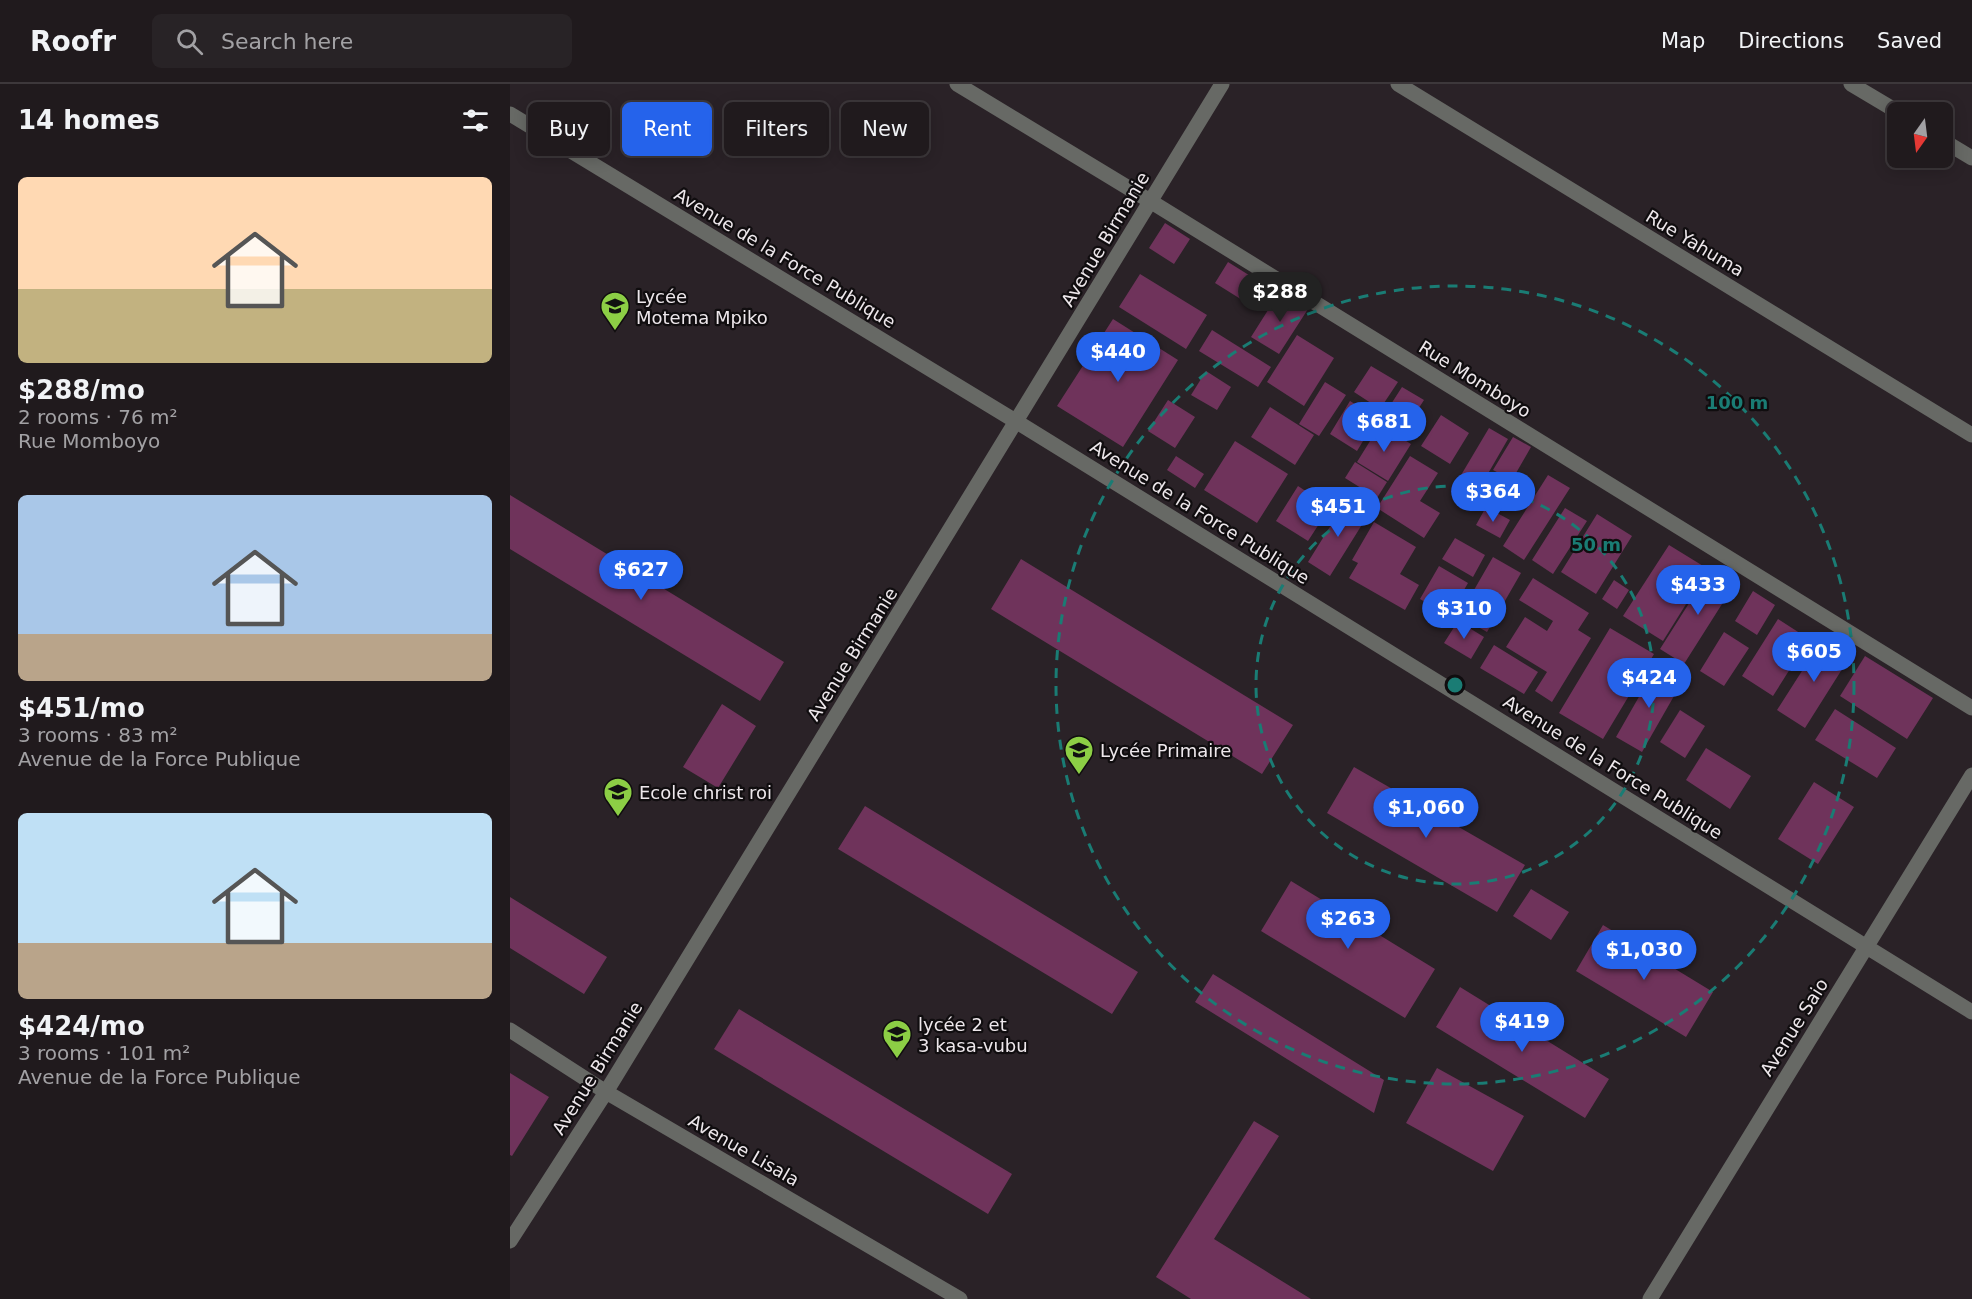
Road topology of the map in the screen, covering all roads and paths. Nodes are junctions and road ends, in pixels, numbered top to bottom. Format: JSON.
{"nodes":[{"id":1,"x":957,"y":84,"type":"edge"},
{"id":2,"x":1222,"y":84,"type":"edge"},
{"id":3,"x":1398,"y":84,"type":"edge"},
{"id":4,"x":1851,"y":84,"type":"edge"},
{"id":5,"x":1887,"y":105,"type":"edge"},
{"id":6,"x":510,"y":114,"type":"edge"},
{"id":7,"x":1953,"y":147,"type":"edge"},
{"id":8,"x":1972,"y":158,"type":"edge"},
{"id":9,"x":1150,"y":201,"type":"junction"},
{"id":10,"x":1017,"y":422,"type":"junction"},
{"id":11,"x":1972,"y":435,"type":"edge"},
{"id":12,"x":1972,"y":708,"type":"edge"},
{"id":13,"x":1972,"y":775,"type":"edge"},
{"id":14,"x":1866,"y":947,"type":"junction"},
{"id":15,"x":1972,"y":1012,"type":"edge"},
{"id":16,"x":510,"y":1030,"type":"edge"},
{"id":17,"x":606,"y":1092,"type":"junction"},
{"id":18,"x":510,"y":1241,"type":"edge"},
{"id":19,"x":960,"y":1299,"type":"edge"},
{"id":20,"x":1650,"y":1299,"type":"edge"}],
"edges":[{"from":1,"to":9,"type":"street","name":"Rue Momboyo"},
{"from":2,"to":9,"type":"street","name":"Avenue Birmanie"},
{"from":3,"to":11,"type":"street","name":"Rue Yahuma"},
{"from":4,"to":5,"type":"street"},
{"from":6,"to":10,"type":"street","name":"Avenue de la Force Publique"},
{"from":7,"to":8,"type":"street"},
{"from":9,"to":10,"type":"street","name":"Avenue Birmanie"},
{"from":9,"to":12,"type":"street","name":"Rue Momboyo"},
{"from":10,"to":14,"type":"street","name":"Avenue de la Force Publique"},
{"from":10,"to":17,"type":"street","name":"Avenue Birmanie"},
{"from":13,"to":14,"type":"street","name":"Avenue Saio"},
{"from":14,"to":15,"type":"street","name":"Avenue de la Force Publique"},
{"from":14,"to":20,"type":"street","name":"Avenue Saio"},
{"from":16,"to":17,"type":"street","name":"Avenue Lisala"},
{"from":17,"to":18,"type":"street","name":"Avenue Birmanie"},
{"from":17,"to":19,"type":"street","name":"Avenue Lisala"}]}
